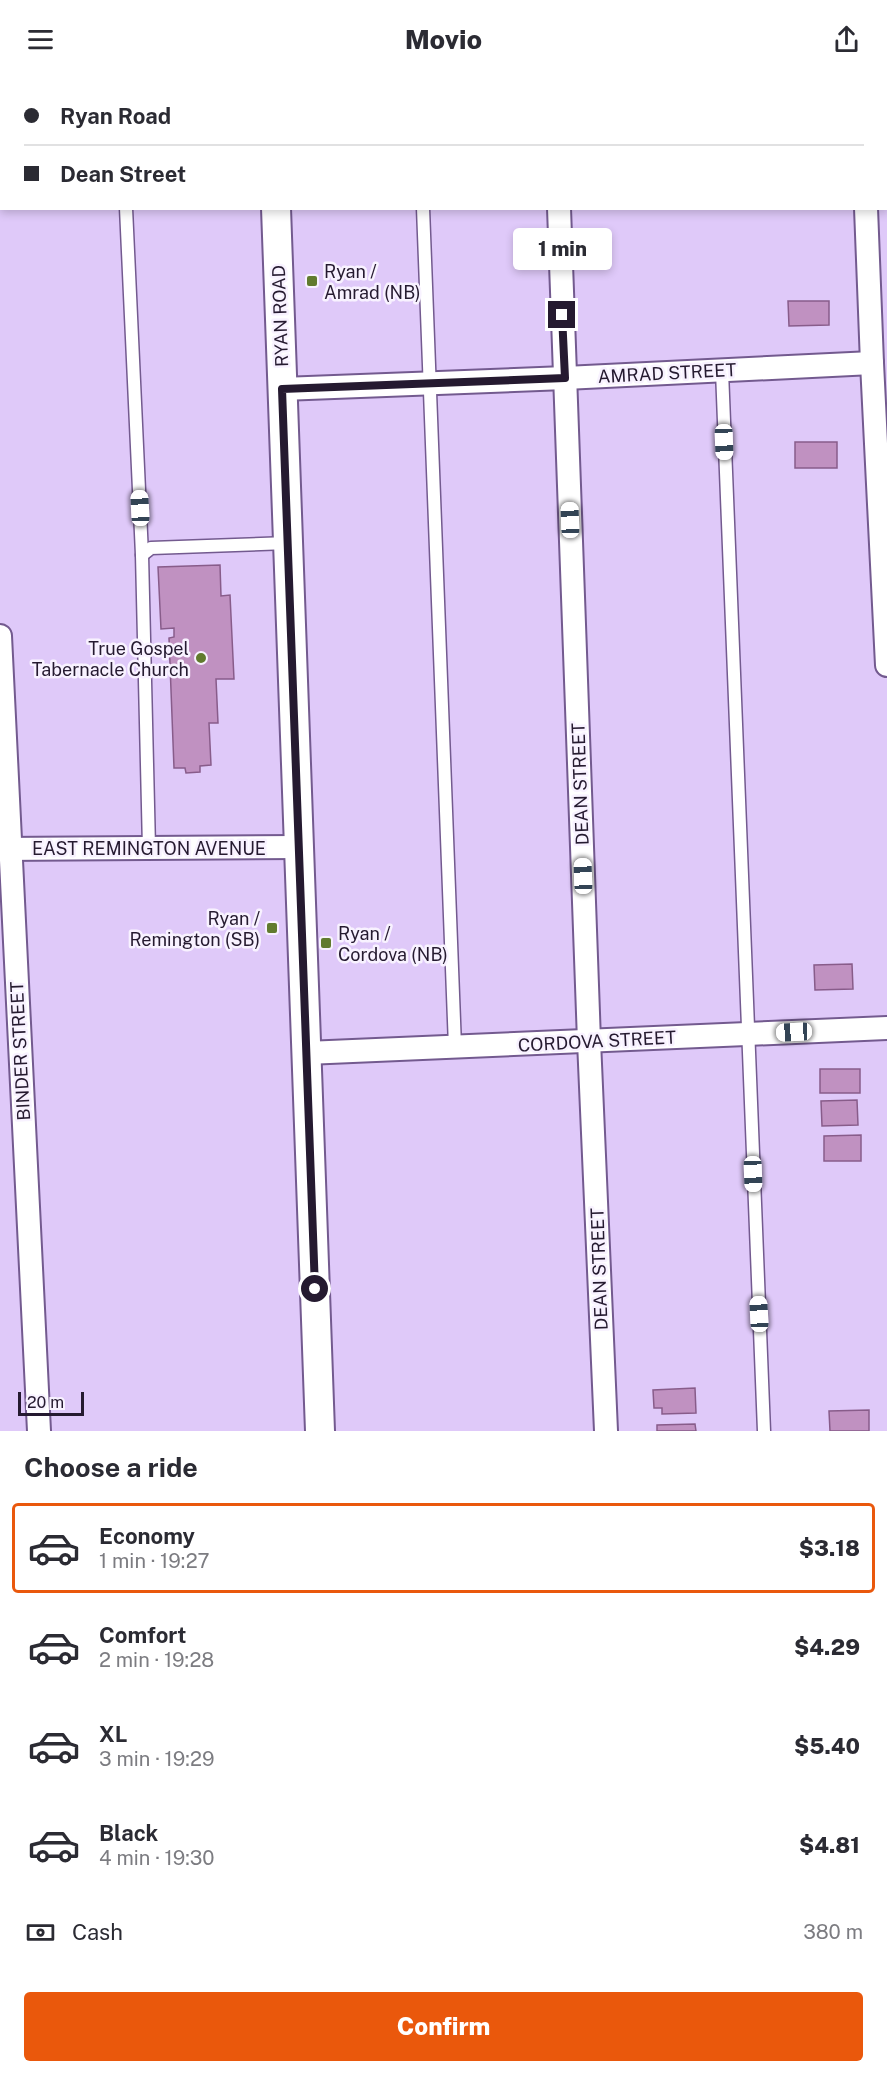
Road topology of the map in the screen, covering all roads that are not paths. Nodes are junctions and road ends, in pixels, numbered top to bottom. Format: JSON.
{"nodes":[{"id":1,"x":126,"y":210,"type":"edge"},
{"id":2,"x":276,"y":210,"type":"edge"},
{"id":3,"x":423,"y":210,"type":"edge"},
{"id":4,"x":559,"y":210,"type":"edge"},
{"id":5,"x":866,"y":210,"type":"edge"},
{"id":6,"x":872,"y":363,"type":"junction"},
{"id":7,"x":722,"y":371,"type":"junction"},
{"id":8,"x":565,"y":378,"type":"junction"},
{"id":9,"x":429,"y":383,"type":"junction"},
{"id":10,"x":282,"y":389,"type":"junction"},
{"id":11,"x":288,"y":543,"type":"junction"},
{"id":12,"x":142,"y":555,"type":"junction"},
{"id":13,"x":0,"y":636,"type":"edge"},
{"id":14,"x":887,"y":665,"type":"edge"},
{"id":15,"x":299,"y":847,"type":"junction"},
{"id":16,"x":149,"y":848,"type":"junction"},
{"id":17,"x":5,"y":849,"type":"edge"},
{"id":18,"x":887,"y":1028,"type":"edge"},
{"id":19,"x":748,"y":1034,"type":"junction"},
{"id":20,"x":589,"y":1041,"type":"junction"},
{"id":21,"x":455,"y":1047,"type":"junction"},
{"id":22,"x":306,"y":1053,"type":"junction"},
{"id":23,"x":39,"y":1431,"type":"edge"},
{"id":24,"x":320,"y":1431,"type":"edge"},
{"id":25,"x":606,"y":1431,"type":"edge"},
{"id":26,"x":764,"y":1431,"type":"edge"}],
"edges":[{"from":1,"to":12,"type":"lane"},
{"from":2,"to":10,"type":"street","name":"RYAN ROAD"},
{"from":3,"to":9,"type":"lane"},
{"from":4,"to":8,"type":"street","name":"DEAN STREET"},
{"from":5,"to":6,"type":"street"},
{"from":6,"to":7,"type":"street","name":"AMRAD STREET"},
{"from":6,"to":14,"type":"street"},
{"from":7,"to":8,"type":"street","name":"AMRAD STREET"},
{"from":7,"to":19,"type":"lane"},
{"from":8,"to":9,"type":"street","name":"AMRAD STREET"},
{"from":8,"to":20,"type":"street","name":"DEAN STREET"},
{"from":9,"to":10,"type":"street","name":"AMRAD STREET"},
{"from":9,"to":21,"type":"lane"},
{"from":10,"to":11,"type":"street","name":"RYAN ROAD"},
{"from":11,"to":12,"type":"lane"},
{"from":11,"to":15,"type":"street","name":"RYAN ROAD"},
{"from":12,"to":16,"type":"lane"},
{"from":13,"to":17,"type":"street","name":"BINDER STREET"},
{"from":15,"to":16,"type":"street","name":"EAST REMINGTON AVENUE"},
{"from":15,"to":22,"type":"street","name":"RYAN ROAD"},
{"from":16,"to":17,"type":"street","name":"EAST REMINGTON AVENUE"},
{"from":17,"to":23,"type":"street","name":"BINDER STREET"},
{"from":18,"to":19,"type":"street","name":"CORDOVA STREET"},
{"from":19,"to":20,"type":"street","name":"CORDOVA STREET"},
{"from":19,"to":26,"type":"lane"},
{"from":20,"to":21,"type":"street","name":"CORDOVA STREET"},
{"from":20,"to":25,"type":"street","name":"DEAN STREET"},
{"from":21,"to":22,"type":"street","name":"CORDOVA STREET"},
{"from":22,"to":24,"type":"street","name":"RYAN ROAD"}]}
